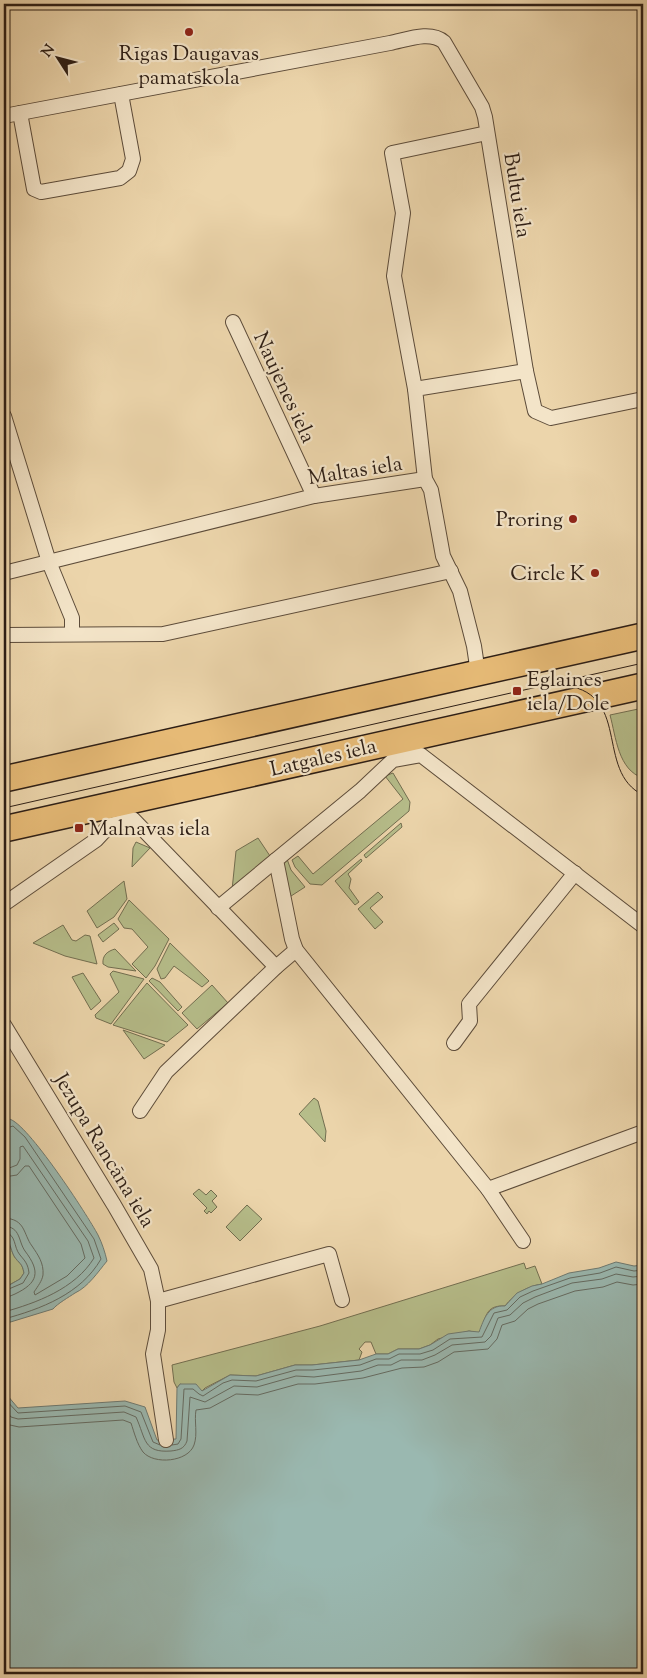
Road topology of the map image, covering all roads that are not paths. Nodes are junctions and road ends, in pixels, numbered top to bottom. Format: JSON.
{"nodes":[{"id":1,"x":121,"y":94,"type":"junction"},
{"id":2,"x":20,"y":113,"type":"junction"},
{"id":3,"x":4,"y":116,"type":"edge"},
{"id":4,"x":487,"y":133,"type":"junction"},
{"id":5,"x":232,"y":322,"type":"dead end"},
{"id":6,"x":526,"y":371,"type":"junction"},
{"id":7,"x":415,"y":389,"type":"junction"},
{"id":8,"x":643,"y":399,"type":"edge"},
{"id":9,"x":4,"y":416,"type":"edge"},
{"id":10,"x":425,"y":479,"type":"junction"},
{"id":11,"x":314,"y":496,"type":"junction"},
{"id":12,"x":49,"y":562,"type":"junction"},
{"id":13,"x":451,"y":571,"type":"junction"},
{"id":14,"x":4,"y":573,"type":"edge"},
{"id":15,"x":72,"y":633,"type":"junction"},
{"id":16,"x":4,"y":635,"type":"edge"},
{"id":17,"x":643,"y":636,"type":"edge"},
{"id":18,"x":478,"y":673,"type":"junction"},
{"id":19,"x":643,"y":686,"type":"edge"},
{"id":20,"x":406,"y":748,"type":"junction"},
{"id":21,"x":4,"y":779,"type":"edge"},
{"id":22,"x":119,"y":812,"type":"junction"},
{"id":23,"x":4,"y":829,"type":"edge"},
{"id":24,"x":276,"y":860,"type":"junction"},
{"id":25,"x":575,"y":873,"type":"junction"},
{"id":26,"x":4,"y":904,"type":"edge"},
{"id":27,"x":218,"y":908,"type":"junction"},
{"id":28,"x":643,"y":926,"type":"edge"},
{"id":29,"x":296,"y":950,"type":"junction"},
{"id":30,"x":276,"y":967,"type":"junction"},
{"id":31,"x":4,"y":1025,"type":"edge"},
{"id":32,"x":454,"y":1044,"type":"dead end"},
{"id":33,"x":140,"y":1111,"type":"dead end"},
{"id":34,"x":643,"y":1132,"type":"edge"},
{"id":35,"x":488,"y":1189,"type":"junction"},
{"id":36,"x":522,"y":1241,"type":"dead end"},
{"id":37,"x":342,"y":1300,"type":"dead end"},
{"id":38,"x":158,"y":1301,"type":"junction"},
{"id":39,"x":166,"y":1440,"type":"dead end"}],
"edges":[{"from":1,"to":2,"type":"street"},
{"from":1,"to":2,"type":"street"},
{"from":1,"to":4,"type":"street","name":"Bultu iela"},
{"from":2,"to":3,"type":"street"},
{"from":4,"to":6,"type":"street","name":"Bultu iela"},
{"from":4,"to":7,"type":"street","name":"Maltas iela"},
{"from":5,"to":11,"type":"street","name":"Naujenes iela"},
{"from":6,"to":7,"type":"street"},
{"from":6,"to":8,"type":"street"},
{"from":7,"to":10,"type":"street","name":"Maltas iela"},
{"from":9,"to":12,"type":"street"},
{"from":10,"to":11,"type":"street","name":"Maltas iela"},
{"from":10,"to":13,"type":"street"},
{"from":11,"to":12,"type":"street","name":"Maltas iela"},
{"from":12,"to":14,"type":"street","name":"Maltas iela"},
{"from":12,"to":15,"type":"street"},
{"from":13,"to":15,"type":"street"},
{"from":13,"to":18,"type":"street"},
{"from":15,"to":16,"type":"street"},
{"from":17,"to":18,"type":"highway"},
{"from":18,"to":21,"type":"highway"},
{"from":19,"to":20,"type":"highway","name":"Latgales iela"},
{"from":20,"to":22,"type":"highway","name":"Latgales iela"},
{"from":20,"to":24,"type":"street"},
{"from":20,"to":25,"type":"street"},
{"from":22,"to":23,"type":"highway","name":"Latgales iela"},
{"from":22,"to":26,"type":"street"},
{"from":22,"to":27,"type":"street"},
{"from":24,"to":27,"type":"street"},
{"from":24,"to":29,"type":"street"},
{"from":25,"to":28,"type":"street"},
{"from":25,"to":32,"type":"street"},
{"from":27,"to":30,"type":"street"},
{"from":29,"to":30,"type":"street"},
{"from":29,"to":35,"type":"street"},
{"from":30,"to":33,"type":"street"},
{"from":31,"to":38,"type":"street","name":"Jezupa Rancāna iela"},
{"from":34,"to":35,"type":"street"},
{"from":35,"to":36,"type":"street"},
{"from":37,"to":38,"type":"street"},
{"from":38,"to":39,"type":"street","name":"Jezupa Rancāna iela"}]}
